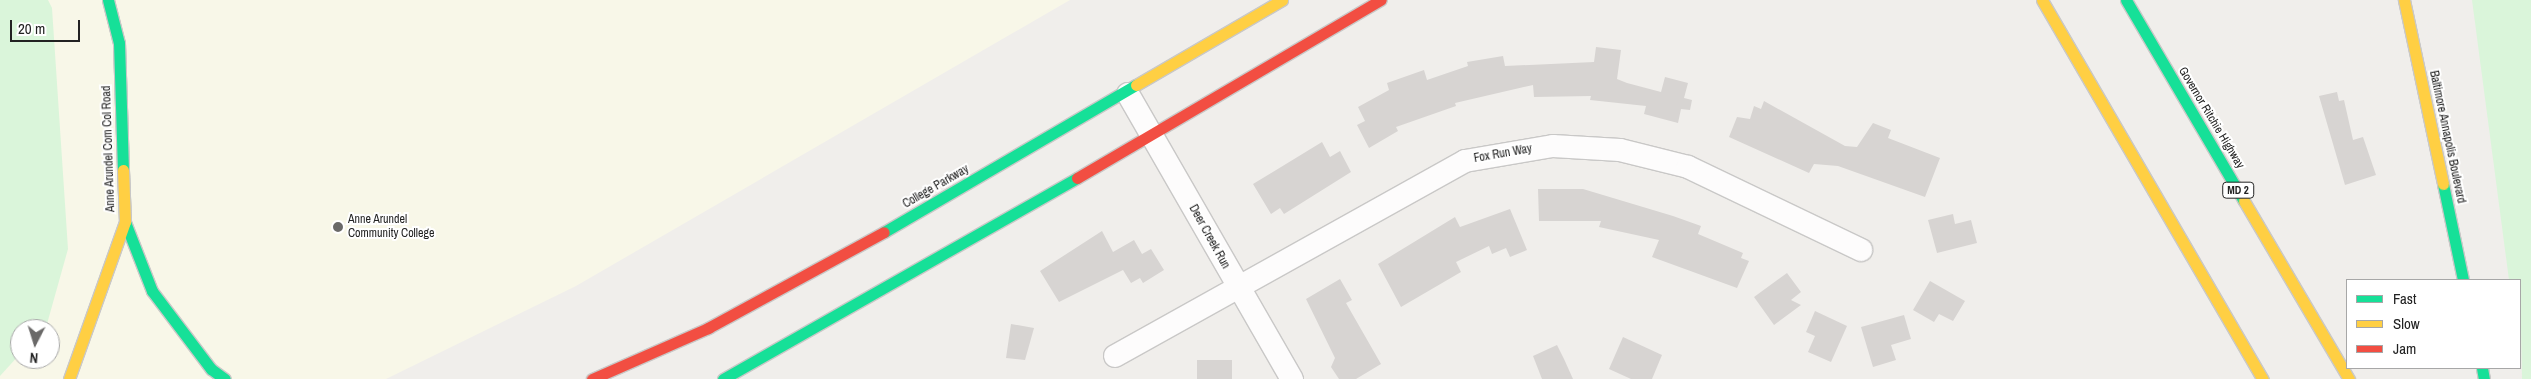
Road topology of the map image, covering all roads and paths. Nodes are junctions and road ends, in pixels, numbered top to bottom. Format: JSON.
{"nodes":[{"id":1,"x":108,"y":0,"type":"edge"},
{"id":2,"x":1282,"y":0,"type":"edge"},
{"id":3,"x":1381,"y":0,"type":"edge"},
{"id":4,"x":2042,"y":0,"type":"edge"},
{"id":5,"x":2126,"y":0,"type":"edge"},
{"id":6,"x":2404,"y":0,"type":"edge"},
{"id":7,"x":1128,"y":94,"type":"junction"},
{"id":8,"x":1152,"y":136,"type":"junction"},
{"id":9,"x":125,"y":222,"type":"junction"},
{"id":10,"x":1861,"y":250,"type":"dead end"},
{"id":11,"x":2463,"y":279,"type":"edge"},
{"id":12,"x":1236,"y":285,"type":"junction"},
{"id":13,"x":1115,"y":356,"type":"dead end"},
{"id":14,"x":70,"y":379,"type":"edge"},
{"id":15,"x":225,"y":379,"type":"edge"},
{"id":16,"x":592,"y":379,"type":"edge"},
{"id":17,"x":723,"y":379,"type":"edge"},
{"id":18,"x":1292,"y":379,"type":"edge"},
{"id":19,"x":2263,"y":379,"type":"edge"},
{"id":20,"x":2349,"y":379,"type":"edge"}],
"edges":[{"from":1,"to":9,"type":"main road","name":"Anne Arundel Com Col Road"},
{"from":2,"to":7,"type":"main road","name":"College Parkway"},
{"from":3,"to":8,"type":"main road"},
{"from":4,"to":19,"type":"main road"},
{"from":5,"to":20,"type":"main road","name":"Governor Ritchie Highway","number":"MD 2"},
{"from":6,"to":11,"type":"main road","name":"Baltimore Annapolis Boulevard"},
{"from":7,"to":8,"type":"street","name":"Deer Creek Run"},
{"from":7,"to":16,"type":"main road","name":"College Parkway"},
{"from":8,"to":12,"type":"street","name":"Deer Creek Run"},
{"from":8,"to":17,"type":"main road"},
{"from":9,"to":14,"type":"main road","name":"Anne Arundel Com Col Road"},
{"from":9,"to":15,"type":"main road"},
{"from":10,"to":12,"type":"street","name":"Fox Run Way"},
{"from":12,"to":13,"type":"street","name":"Fox Run Way"},
{"from":12,"to":18,"type":"street","name":"Deer Creek Run"}]}
